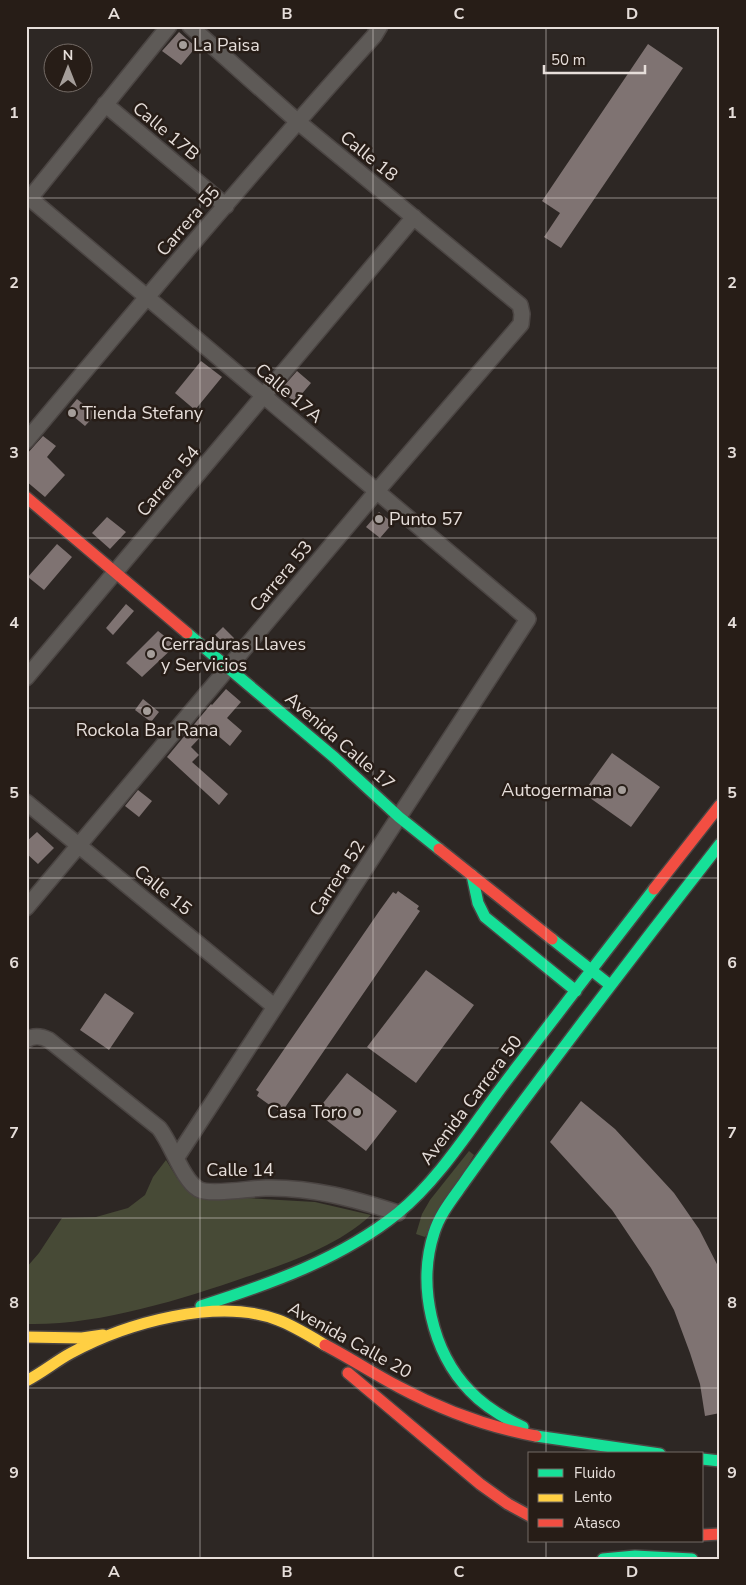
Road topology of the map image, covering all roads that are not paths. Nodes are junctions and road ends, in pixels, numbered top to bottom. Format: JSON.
{"nodes":[{"id":1,"x":169,"y":26,"type":"edge"},
{"id":2,"x":190,"y":26,"type":"edge"},
{"id":3,"x":372,"y":29,"type":"edge"},
{"id":4,"x":105,"y":104,"type":"junction"},
{"id":5,"x":297,"y":121,"type":"junction"},
{"id":6,"x":28,"y":198,"type":"edge"},
{"id":7,"x":226,"y":206,"type":"junction"},
{"id":8,"x":414,"y":216,"type":"junction"},
{"id":9,"x":147,"y":297,"type":"junction"},
{"id":10,"x":522,"y":314,"type":"joint"},
{"id":11,"x":264,"y":396,"type":"junction"},
{"id":12,"x":26,"y":441,"type":"edge"},
{"id":13,"x":377,"y":491,"type":"junction"},
{"id":14,"x":26,"y":497,"type":"edge"},
{"id":15,"x":115,"y":573,"type":"junction"},
{"id":16,"x":528,"y":619,"type":"joint"},
{"id":17,"x":229,"y":668,"type":"junction"},
{"id":18,"x":26,"y":678,"type":"edge"},
{"id":19,"x":26,"y":802,"type":"edge"},
{"id":20,"x":720,"y":805,"type":"edge"},
{"id":21,"x":399,"y":817,"type":"junction"},
{"id":22,"x":720,"y":844,"type":"edge"},
{"id":23,"x":79,"y":845,"type":"junction"},
{"id":24,"x":472,"y":875,"type":"junction"},
{"id":25,"x":26,"y":908,"type":"edge"},
{"id":26,"x":592,"y":970,"type":"junction"},
{"id":27,"x":610,"y":985,"type":"junction"},
{"id":28,"x":576,"y":991,"type":"junction"},
{"id":29,"x":275,"y":1007,"type":"junction"},
{"id":30,"x":26,"y":1040,"type":"edge"},
{"id":31,"x":177,"y":1157,"type":"junction"},
{"id":32,"x":398,"y":1213,"type":"junction"},
{"id":33,"x":170,"y":1316,"type":"junction"},
{"id":34,"x":223,"y":1323,"type":"dead end"},
{"id":35,"x":117,"y":1334,"type":"junction"},
{"id":36,"x":26,"y":1337,"type":"edge"},
{"id":37,"x":294,"y":1340,"type":"dead end"},
{"id":38,"x":26,"y":1381,"type":"edge"},
{"id":39,"x":562,"y":1441,"type":"junction"},
{"id":40,"x":645,"y":1452,"type":"edge"},
{"id":41,"x":704,"y":1459,"type":"edge"},
{"id":42,"x":720,"y":1461,"type":"edge"},
{"id":43,"x":528,"y":1515,"type":"edge"},
{"id":44,"x":704,"y":1534,"type":"edge"},
{"id":45,"x":720,"y":1534,"type":"edge"},
{"id":46,"x":603,"y":1559,"type":"edge"},
{"id":47,"x":692,"y":1559,"type":"edge"}],
"edges":[{"from":1,"to":4,"type":"street"},
{"from":2,"to":5,"type":"street","name":"Calle 18"},
{"from":3,"to":5,"type":"street","name":"Carrera 55"},
{"from":4,"to":6,"type":"street"},
{"from":4,"to":7,"type":"street","name":"Calle 17B"},
{"from":5,"to":7,"type":"street","name":"Carrera 55"},
{"from":5,"to":8,"type":"street","name":"Calle 18"},
{"from":6,"to":9,"type":"street","name":"Calle 17A"},
{"from":7,"to":9,"type":"street","name":"Carrera 55"},
{"from":8,"to":10,"type":"street","name":"Calle 18"},
{"from":8,"to":11,"type":"street","name":"Carrera 54"},
{"from":9,"to":11,"type":"street","name":"Calle 17A"},
{"from":9,"to":12,"type":"street","name":"Carrera 55"},
{"from":10,"to":13,"type":"street","name":"Carrera 53"},
{"from":11,"to":13,"type":"street","name":"Calle 17A"},
{"from":11,"to":15,"type":"street","name":"Carrera 54"},
{"from":13,"to":16,"type":"street","name":"Calle 17A"},
{"from":13,"to":17,"type":"street","name":"Carrera 53"},
{"from":14,"to":15,"type":"main road","name":"Avenida Calle 17"},
{"from":15,"to":17,"type":"main road","name":"Avenida Calle 17"},
{"from":15,"to":18,"type":"street","name":"Carrera 54"},
{"from":16,"to":21,"type":"street","name":"Carrera 52"},
{"from":17,"to":21,"type":"main road","name":"Avenida Calle 17"},
{"from":17,"to":23,"type":"street","name":"Carrera 53"},
{"from":19,"to":23,"type":"street","name":"Calle 15"},
{"from":20,"to":26,"type":"main road","name":"Avenida Carrera 50"},
{"from":21,"to":24,"type":"main road","name":"Avenida Calle 17"},
{"from":21,"to":29,"type":"street","name":"Carrera 52"},
{"from":22,"to":27,"type":"main road"},
{"from":23,"to":25,"type":"street","name":"Carrera 53"},
{"from":23,"to":29,"type":"street","name":"Calle 15"},
{"from":24,"to":26,"type":"main road","name":"Avenida Calle 17"},
{"from":24,"to":28,"type":"main road"},
{"from":26,"to":27,"type":"main road","name":"Avenida Calle 17"},
{"from":26,"to":28,"type":"main road","name":"Avenida Carrera 50"},
{"from":27,"to":39,"type":"main road","name":"Avenida Calle 20"},
{"from":28,"to":32,"type":"main road","name":"Avenida Carrera 50"},
{"from":29,"to":31,"type":"street","name":"Carrera 52"},
{"from":30,"to":31,"type":"street","name":"Calle 14"},
{"from":31,"to":32,"type":"street","name":"Calle 14"},
{"from":32,"to":33,"type":"main road","name":"Avenida Carrera 50"},
{"from":33,"to":35,"type":"main road","name":"Avenida Calle 20"},
{"from":33,"to":39,"type":"main road","name":"Avenida Calle 20"},
{"from":34,"to":35,"type":"main road","name":"Avenida Calle 20"},
{"from":35,"to":36,"type":"main road"},
{"from":35,"to":38,"type":"main road","name":"Avenida Calle 20"},
{"from":37,"to":43,"type":"main road","name":"Avenida Calle 20"},
{"from":39,"to":40,"type":"main road","name":"Avenida Calle 20"},
{"from":41,"to":42,"type":"main road"},
{"from":44,"to":45,"type":"main road"},
{"from":46,"to":47,"type":"main road"}]}
